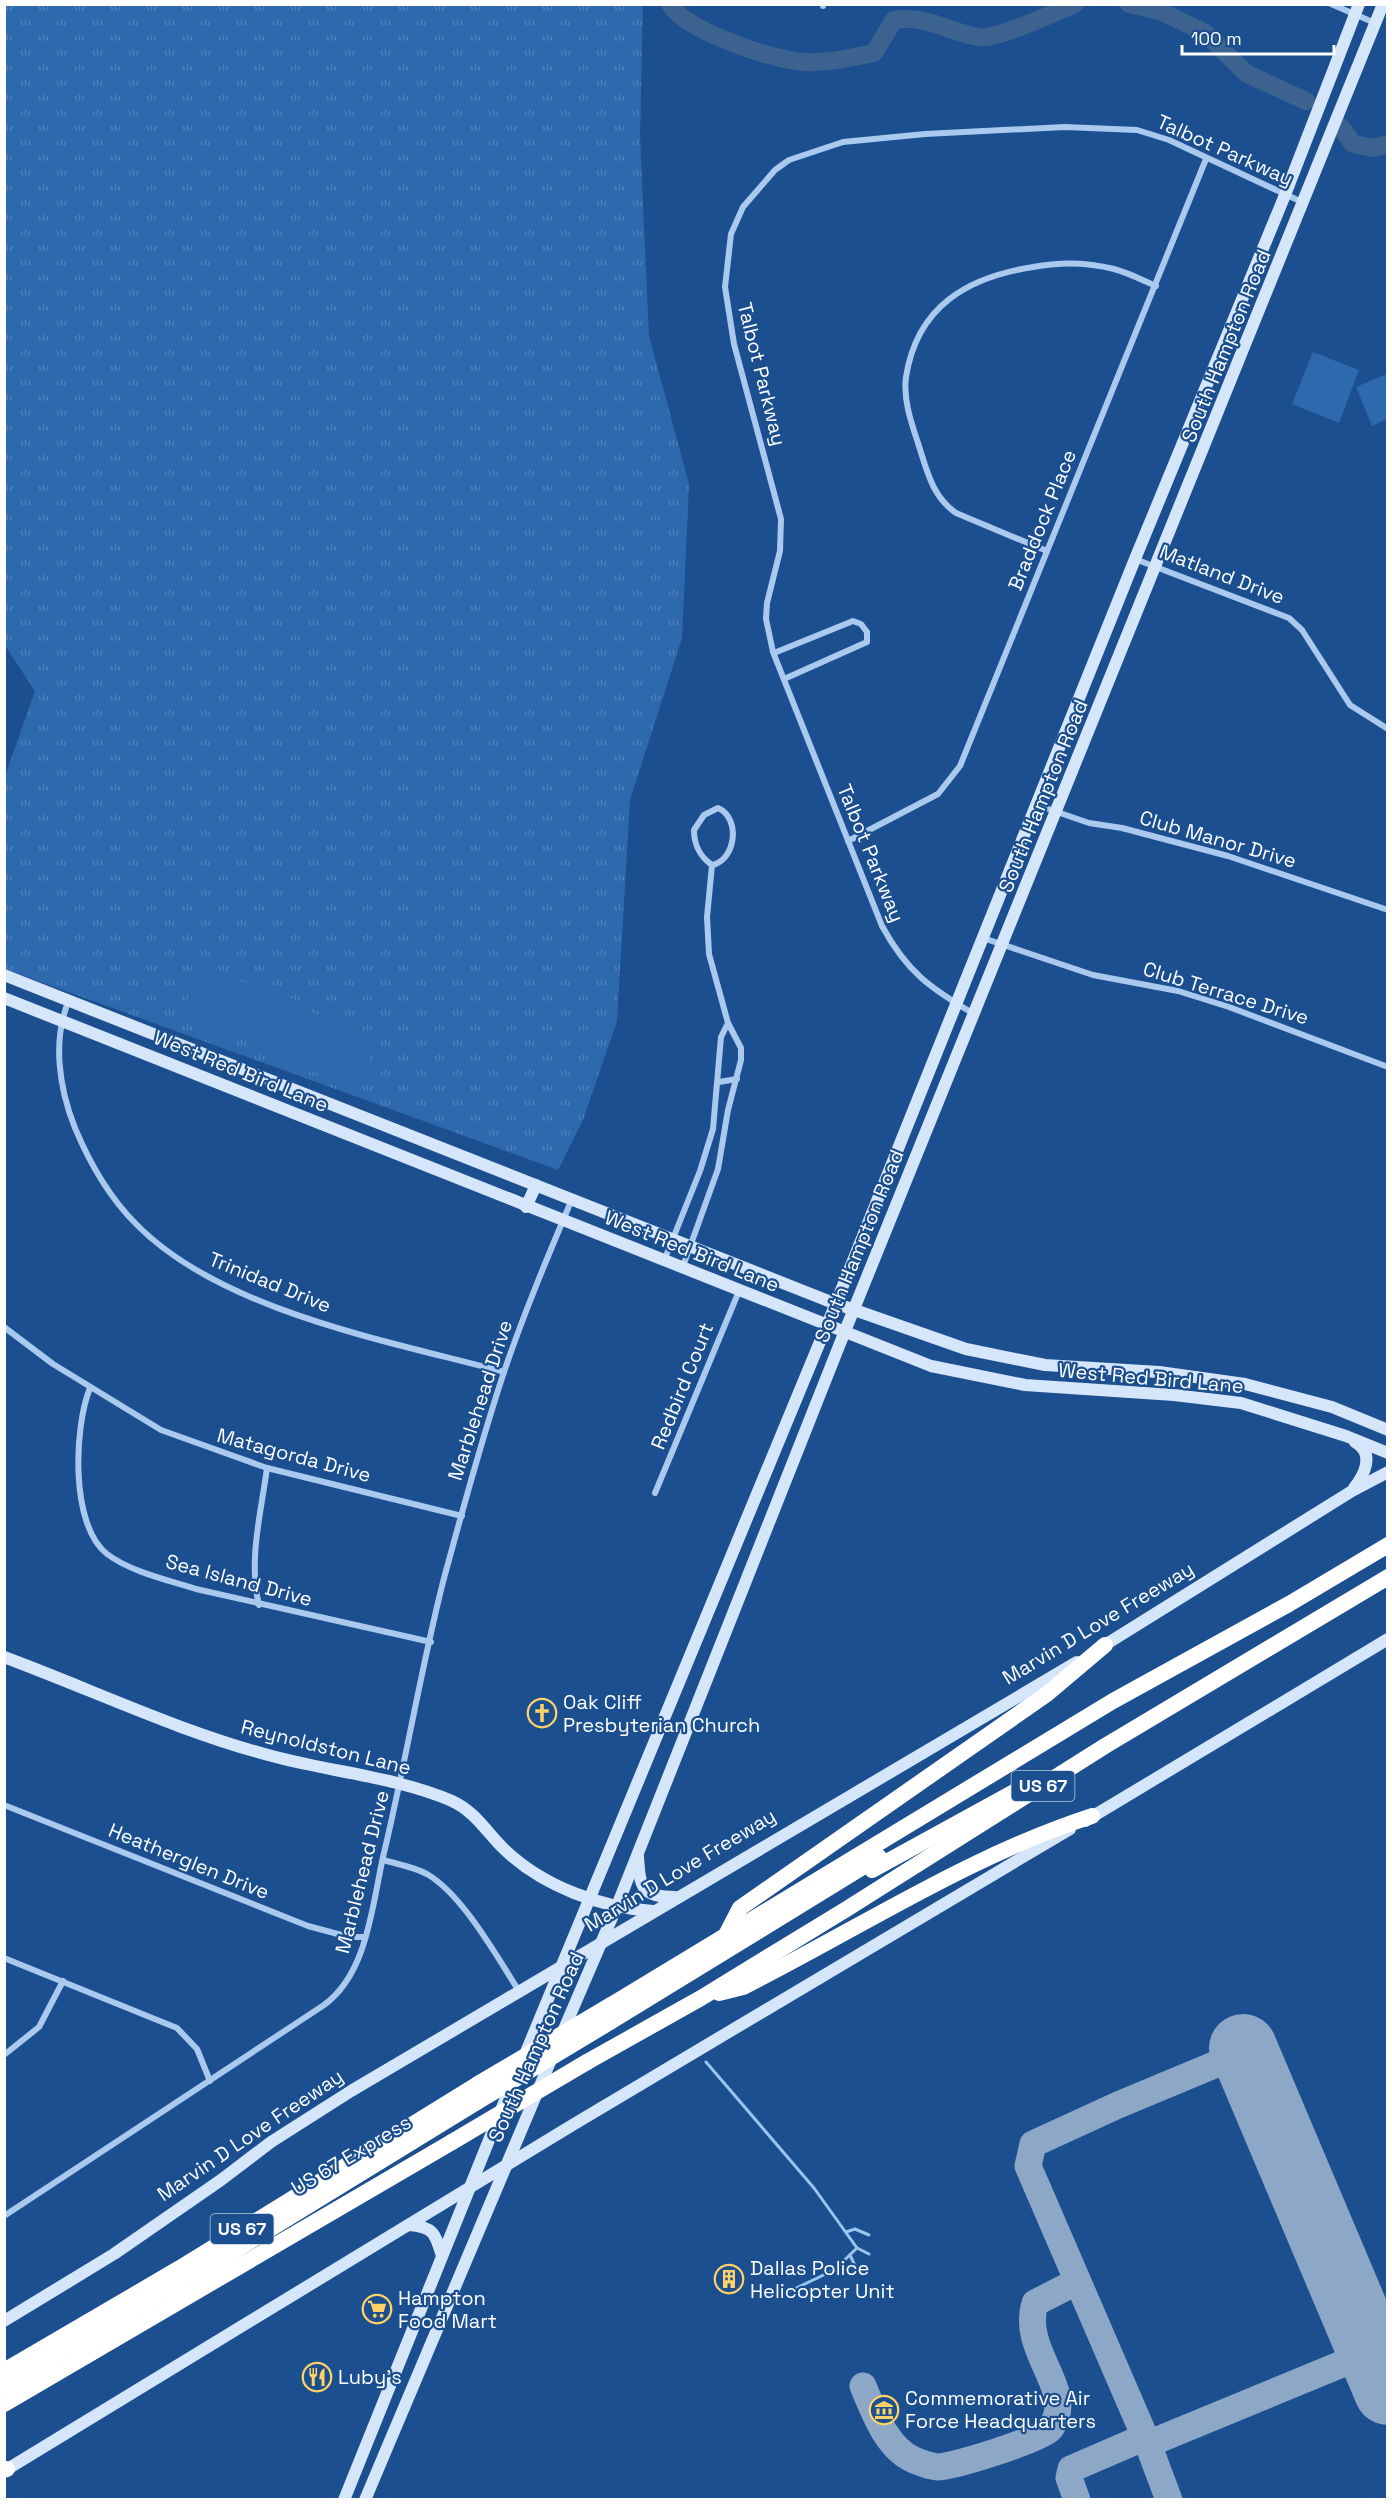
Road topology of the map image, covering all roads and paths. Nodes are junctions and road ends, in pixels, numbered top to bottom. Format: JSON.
{"nodes":[{"id":1,"x":1331,"y":4,"type":"edge"},
{"id":2,"x":1383,"y":4,"type":"edge"},
{"id":3,"x":1357,"y":10,"type":"edge"},
{"id":4,"x":1375,"y":23,"type":"junction"},
{"id":5,"x":1206,"y":159,"type":"junction"},
{"id":6,"x":1285,"y":195,"type":"junction"},
{"id":7,"x":1305,"y":203,"type":"junction"},
{"id":8,"x":1156,"y":286,"type":"junction"},
{"id":9,"x":1047,"y":551,"type":"junction"},
{"id":10,"x":1135,"y":559,"type":"junction"},
{"id":11,"x":1157,"y":567,"type":"junction"},
{"id":12,"x":774,"y":653,"type":"junction"},
{"id":13,"x":1088,"y":677,"type":"junction"},
{"id":14,"x":784,"y":679,"type":"junction"},
{"id":15,"x":1109,"y":685,"type":"junction"},
{"id":16,"x":1388,"y":729,"type":"edge"},
{"id":17,"x":1037,"y":805,"type":"junction"},
{"id":18,"x":1056,"y":814,"type":"junction"},
{"id":19,"x":848,"y":841,"type":"junction"},
{"id":20,"x":712,"y":865,"type":"junction"},
{"id":21,"x":1388,"y":910,"type":"edge"},
{"id":22,"x":983,"y":938,"type":"junction"},
{"id":23,"x":1003,"y":945,"type":"junction"},
{"id":24,"x":4,"y":975,"type":"edge"},
{"id":25,"x":4,"y":998,"type":"edge"},
{"id":26,"x":69,"y":1000,"type":"junction"},
{"id":27,"x":956,"y":1004,"type":"junction"},
{"id":28,"x":975,"y":1014,"type":"junction"},
{"id":29,"x":61,"y":1020,"type":"junction"},
{"id":30,"x":728,"y":1023,"type":"junction"},
{"id":31,"x":1388,"y":1067,"type":"edge"},
{"id":32,"x":737,"y":1079,"type":"junction"},
{"id":33,"x":719,"y":1082,"type":"junction"},
{"id":34,"x":714,"y":1123,"type":"junction"},
{"id":35,"x":726,"y":1123,"type":"junction"},
{"id":36,"x":700,"y":1171,"type":"junction"},
{"id":37,"x":715,"y":1177,"type":"junction"},
{"id":38,"x":536,"y":1185,"type":"junction"},
{"id":39,"x":572,"y":1199,"type":"junction"},
{"id":40,"x":526,"y":1207,"type":"junction"},
{"id":41,"x":562,"y":1221,"type":"junction"},
{"id":42,"x":674,"y":1239,"type":"junction"},
{"id":43,"x":691,"y":1246,"type":"junction"},
{"id":44,"x":664,"y":1261,"type":"junction"},
{"id":45,"x":682,"y":1269,"type":"junction"},
{"id":46,"x":739,"y":1291,"type":"junction"},
{"id":47,"x":836,"y":1303,"type":"junction"},
{"id":48,"x":854,"y":1310,"type":"junction"},
{"id":49,"x":826,"y":1326,"type":"junction"},
{"id":50,"x":4,"y":1327,"type":"edge"},
{"id":51,"x":844,"y":1332,"type":"junction"},
{"id":52,"x":1066,"y":1366,"type":"junction"},
{"id":53,"x":504,"y":1372,"type":"junction"},
{"id":54,"x":90,"y":1388,"type":"junction"},
{"id":55,"x":1064,"y":1389,"type":"junction"},
{"id":56,"x":1286,"y":1393,"type":"junction"},
{"id":57,"x":1280,"y":1414,"type":"junction"},
{"id":58,"x":1388,"y":1430,"type":"edge"},
{"id":59,"x":1346,"y":1436,"type":"junction"},
{"id":60,"x":1388,"y":1453,"type":"edge"},
{"id":61,"x":267,"y":1468,"type":"junction"},
{"id":62,"x":1388,"y":1472,"type":"edge"},
{"id":63,"x":1352,"y":1491,"type":"junction"},
{"id":64,"x":655,"y":1493,"type":"dead end"},
{"id":65,"x":462,"y":1516,"type":"junction"},
{"id":66,"x":1388,"y":1545,"type":"edge"},
{"id":67,"x":1388,"y":1577,"type":"edge"},
{"id":68,"x":714,"y":1601,"type":"junction"},
{"id":69,"x":259,"y":1605,"type":"junction"},
{"id":70,"x":734,"y":1609,"type":"junction"},
{"id":71,"x":1388,"y":1639,"type":"edge"},
{"id":72,"x":431,"y":1642,"type":"junction"},
{"id":73,"x":1105,"y":1645,"type":"junction"},
{"id":74,"x":4,"y":1657,"type":"edge"},
{"id":75,"x":690,"y":1658,"type":"junction"},
{"id":76,"x":712,"y":1666,"type":"junction"},
{"id":77,"x":1113,"y":1701,"type":"junction"},
{"id":78,"x":1105,"y":1746,"type":"junction"},
{"id":79,"x":401,"y":1786,"type":"junction"},
{"id":80,"x":4,"y":1804,"type":"edge"},
{"id":81,"x":1092,"y":1816,"type":"junction"},
{"id":82,"x":637,"y":1852,"type":"junction"},
{"id":83,"x":383,"y":1860,"type":"junction"},
{"id":84,"x":676,"y":1897,"type":"junction"},
{"id":85,"x":592,"y":1898,"type":"junction"},
{"id":86,"x":617,"y":1906,"type":"junction"},
{"id":87,"x":653,"y":1911,"type":"junction"},
{"id":88,"x":364,"y":1937,"type":"junction"},
{"id":89,"x":724,"y":1938,"type":"junction"},
{"id":90,"x":603,"y":1941,"type":"junction"},
{"id":91,"x":4,"y":1958,"type":"edge"},
{"id":92,"x":718,"y":1958,"type":"junction"},
{"id":93,"x":563,"y":1965,"type":"junction"},
{"id":94,"x":63,"y":1981,"type":"junction"},
{"id":95,"x":519,"y":1991,"type":"junction"},
{"id":96,"x":701,"y":1998,"type":"junction"},
{"id":97,"x":4,"y":2055,"type":"edge"},
{"id":98,"x":210,"y":2081,"type":"junction"},
{"id":99,"x":504,"y":2168,"type":"junction"},
{"id":100,"x":469,"y":2188,"type":"junction"},
{"id":101,"x":4,"y":2216,"type":"edge"},
{"id":102,"x":408,"y":2225,"type":"junction"},
{"id":103,"x":442,"y":2256,"type":"junction"},
{"id":104,"x":4,"y":2321,"type":"edge"},
{"id":105,"x":4,"y":2371,"type":"edge"},
{"id":106,"x":4,"y":2386,"type":"edge"},
{"id":107,"x":4,"y":2404,"type":"edge"},
{"id":108,"x":362,"y":2453,"type":"junction"},
{"id":109,"x":381,"y":2461,"type":"junction"},
{"id":110,"x":5,"y":2470,"type":"edge"},
{"id":111,"x":345,"y":2499,"type":"edge"},
{"id":112,"x":365,"y":2499,"type":"edge"}],
"edges":[{"from":1,"to":3,"type":"street"},
{"from":2,"to":4,"type":"main road","name":"South Hampton Road"},
{"from":3,"to":4,"type":"street"},
{"from":3,"to":6,"type":"main road","name":"South Hampton Road"},
{"from":4,"to":7,"type":"main road","name":"South Hampton Road"},
{"from":5,"to":6,"type":"street","name":"Talbot Parkway"},
{"from":5,"to":8,"type":"street","name":"Braddock Place"},
{"from":5,"to":12,"type":"street","name":"Talbot Parkway"},
{"from":6,"to":7,"type":"street","name":"Talbot Parkway"},
{"from":6,"to":10,"type":"main road","name":"South Hampton Road"},
{"from":7,"to":11,"type":"main road","name":"South Hampton Road"},
{"from":8,"to":9,"type":"street","name":"Braddock Place"},
{"from":8,"to":9,"type":"street"},
{"from":9,"to":19,"type":"street","name":"Braddock Place"},
{"from":10,"to":11,"type":"street","name":"Matland Drive"},
{"from":10,"to":13,"type":"main road","name":"South Hampton Road"},
{"from":11,"to":15,"type":"main road","name":"South Hampton Road"},
{"from":11,"to":16,"type":"street","name":"Matland Drive"},
{"from":12,"to":14,"type":"street","name":"Talbot Parkway"},
{"from":12,"to":14,"type":"street"},
{"from":13,"to":15,"type":"main road"},
{"from":13,"to":17,"type":"main road","name":"South Hampton Road"},
{"from":14,"to":19,"type":"street","name":"Talbot Parkway"},
{"from":15,"to":18,"type":"main road","name":"South Hampton Road"},
{"from":17,"to":18,"type":"street","name":"Club Manor Drive"},
{"from":17,"to":22,"type":"main road","name":"South Hampton Road"},
{"from":18,"to":21,"type":"street","name":"Club Manor Drive"},
{"from":18,"to":23,"type":"main road","name":"South Hampton Road"},
{"from":19,"to":27,"type":"street","name":"Talbot Parkway"},
{"from":20,"to":20,"type":"street"},
{"from":20,"to":30,"type":"street"},
{"from":22,"to":23,"type":"street","name":"Club Terrace Drive"},
{"from":22,"to":27,"type":"main road","name":"South Hampton Road"},
{"from":23,"to":28,"type":"main road","name":"South Hampton Road"},
{"from":23,"to":31,"type":"street","name":"Club Terrace Drive"},
{"from":24,"to":26,"type":"main road","name":"West Red Bird Lane"},
{"from":25,"to":29,"type":"main road","name":"West Red Bird Lane"},
{"from":26,"to":29,"type":"street","name":"Trinidad Drive"},
{"from":26,"to":38,"type":"main road","name":"West Red Bird Lane"},
{"from":27,"to":28,"type":"street","name":"Talbot Parkway"},
{"from":27,"to":47,"type":"main road","name":"South Hampton Road"},
{"from":28,"to":48,"type":"main road","name":"South Hampton Road"},
{"from":29,"to":40,"type":"main road","name":"West Red Bird Lane"},
{"from":29,"to":53,"type":"street","name":"Trinidad Drive"},
{"from":30,"to":32,"type":"street"},
{"from":30,"to":33,"type":"street"},
{"from":32,"to":33,"type":"street"},
{"from":32,"to":35,"type":"street"},
{"from":33,"to":34,"type":"street"},
{"from":34,"to":35,"type":"street"},
{"from":34,"to":36,"type":"street"},
{"from":35,"to":37,"type":"street"},
{"from":36,"to":37,"type":"street"},
{"from":36,"to":42,"type":"street"},
{"from":37,"to":43,"type":"street"},
{"from":38,"to":39,"type":"main road","name":"West Red Bird Lane"},
{"from":38,"to":40,"type":"main road"},
{"from":39,"to":41,"type":"street","name":"Marblehead Drive"},
{"from":39,"to":42,"type":"main road","name":"West Red Bird Lane"},
{"from":40,"to":41,"type":"main road","name":"West Red Bird Lane"},
{"from":41,"to":44,"type":"main road","name":"West Red Bird Lane"},
{"from":41,"to":53,"type":"street","name":"Marblehead Drive"},
{"from":42,"to":43,"type":"main road","name":"West Red Bird Lane"},
{"from":42,"to":44,"type":"street"},
{"from":43,"to":45,"type":"street"},
{"from":43,"to":47,"type":"main road","name":"West Red Bird Lane"},
{"from":44,"to":45,"type":"main road","name":"West Red Bird Lane"},
{"from":45,"to":46,"type":"main road","name":"West Red Bird Lane"},
{"from":46,"to":49,"type":"main road","name":"West Red Bird Lane"},
{"from":46,"to":64,"type":"street","name":"Redbird Court"},
{"from":47,"to":48,"type":"main road","name":"West Red Bird Lane"},
{"from":47,"to":49,"type":"main road","name":"South Hampton Road"},
{"from":48,"to":51,"type":"main road","name":"South Hampton Road"},
{"from":48,"to":52,"type":"main road","name":"West Red Bird Lane"},
{"from":49,"to":51,"type":"main road","name":"West Red Bird Lane"},
{"from":49,"to":68,"type":"main road","name":"South Hampton Road"},
{"from":50,"to":54,"type":"street","name":"Matagorda Drive"},
{"from":51,"to":55,"type":"main road","name":"West Red Bird Lane"},
{"from":51,"to":70,"type":"main road","name":"South Hampton Road"},
{"from":52,"to":55,"type":"main road"},
{"from":52,"to":56,"type":"main road","name":"West Red Bird Lane"},
{"from":53,"to":65,"type":"street","name":"Marblehead Drive"},
{"from":54,"to":61,"type":"street","name":"Matagorda Drive"},
{"from":54,"to":69,"type":"street","name":"Sea Island Drive"},
{"from":55,"to":57,"type":"main road","name":"West Red Bird Lane"},
{"from":56,"to":57,"type":"main road"},
{"from":56,"to":58,"type":"main road","name":"West Red Bird Lane"},
{"from":57,"to":59,"type":"main road","name":"West Red Bird Lane"},
{"from":59,"to":60,"type":"main road","name":"West Red Bird Lane"},
{"from":59,"to":63,"type":"main road"},
{"from":61,"to":65,"type":"street","name":"Matagorda Drive"},
{"from":61,"to":69,"type":"street"},
{"from":62,"to":63,"type":"main road","name":"Marvin D Love Freeway"},
{"from":63,"to":73,"type":"main road","name":"Marvin D Love Freeway"},
{"from":65,"to":72,"type":"street","name":"Marblehead Drive"},
{"from":66,"to":77,"type":"highway","number":"US 67"},
{"from":67,"to":78,"type":"highway","number":"US 67"},
{"from":68,"to":70,"type":"main road"},
{"from":68,"to":75,"type":"main road","name":"South Hampton Road"},
{"from":69,"to":72,"type":"street","name":"Sea Island Drive"},
{"from":70,"to":76,"type":"main road","name":"South Hampton Road"},
{"from":71,"to":81,"type":"main road"},
{"from":72,"to":79,"type":"street","name":"Marblehead Drive"},
{"from":73,"to":84,"type":"main road","name":"Marvin D Love Freeway"},
{"from":73,"to":89,"type":"highway"},
{"from":74,"to":79,"type":"main road","name":"Reynoldston Lane"},
{"from":75,"to":76,"type":"main road"},
{"from":75,"to":85,"type":"main road","name":"South Hampton Road"},
{"from":76,"to":82,"type":"main road","name":"South Hampton Road"},
{"from":77,"to":89,"type":"highway","number":"US 67"},
{"from":77,"to":92,"type":"highway"},
{"from":78,"to":92,"type":"highway"},
{"from":78,"to":96,"type":"highway","number":"US 67"},
{"from":79,"to":83,"type":"street","name":"Marblehead Drive"},
{"from":79,"to":85,"type":"main road","name":"Reynoldston Lane"},
{"from":80,"to":88,"type":"street","name":"Heatherglen Drive"},
{"from":81,"to":96,"type":"highway"},
{"from":81,"to":99,"type":"main road"},
{"from":82,"to":84,"type":"main road"},
{"from":82,"to":86,"type":"main road","name":"South Hampton Road"},
{"from":83,"to":88,"type":"street","name":"Marblehead Drive"},
{"from":83,"to":95,"type":"street"},
{"from":84,"to":87,"type":"main road","name":"Marvin D Love Freeway"},
{"from":85,"to":86,"type":"main road","name":"Reynoldston Lane"},
{"from":85,"to":93,"type":"main road","name":"South Hampton Road"},
{"from":86,"to":87,"type":"main road","name":"Reynoldston Lane"},
{"from":86,"to":90,"type":"main road","name":"South Hampton Road"},
{"from":87,"to":90,"type":"main road","name":"Marvin D Love Freeway"},
{"from":88,"to":98,"type":"street","name":"Marblehead Drive"},
{"from":89,"to":105,"type":"highway","number":"US 67","bridge":true},
{"from":90,"to":93,"type":"main road","name":"Marvin D Love Freeway"},
{"from":90,"to":99,"type":"main road","name":"South Hampton Road"},
{"from":91,"to":94,"type":"street"},
{"from":92,"to":106,"type":"highway","name":"US 67 Express","bridge":true},
{"from":93,"to":95,"type":"main road","name":"Marvin D Love Freeway"},
{"from":93,"to":100,"type":"main road","name":"South Hampton Road"},
{"from":94,"to":97,"type":"street"},
{"from":94,"to":98,"type":"street"},
{"from":95,"to":104,"type":"main road","name":"Marvin D Love Freeway"},
{"from":96,"to":107,"type":"highway","number":"US 67","bridge":true},
{"from":98,"to":101,"type":"street","name":"Marblehead Drive"},
{"from":99,"to":100,"type":"main road"},
{"from":99,"to":109,"type":"main road","name":"South Hampton Road"},
{"from":100,"to":102,"type":"main road"},
{"from":100,"to":103,"type":"main road","name":"South Hampton Road"},
{"from":102,"to":103,"type":"main road"},
{"from":102,"to":110,"type":"main road"},
{"from":103,"to":108,"type":"main road","name":"South Hampton Road"},
{"from":108,"to":109,"type":"main road"},
{"from":108,"to":111,"type":"main road","name":"South Hampton Road"},
{"from":109,"to":112,"type":"main road","name":"South Hampton Road"}]}
